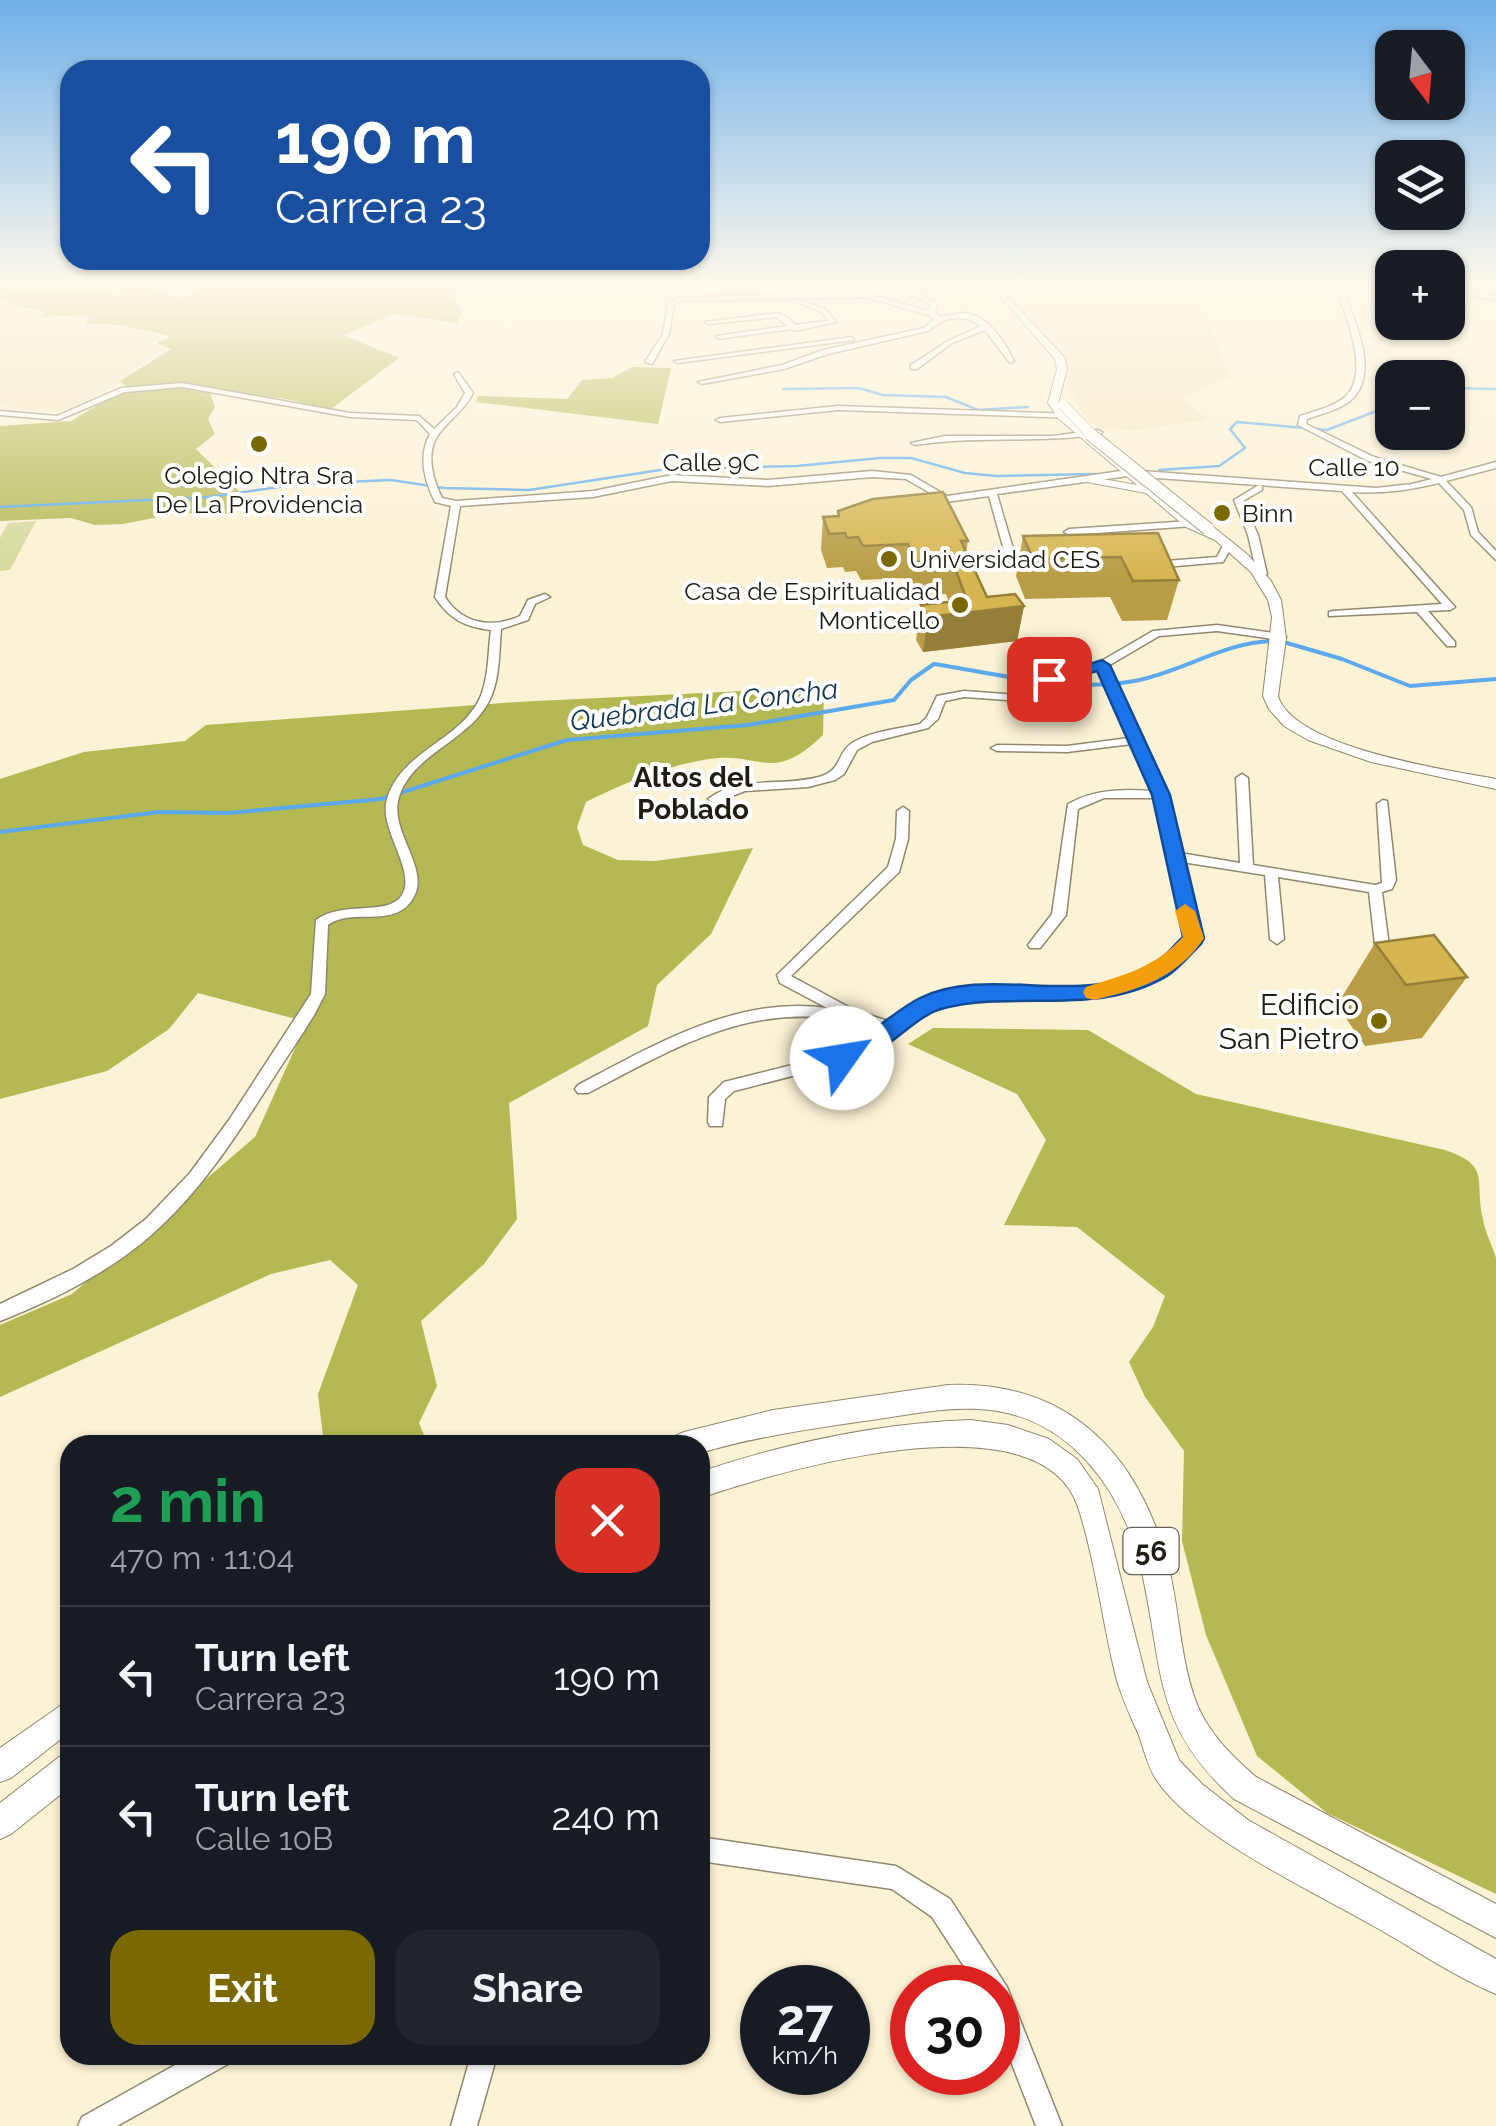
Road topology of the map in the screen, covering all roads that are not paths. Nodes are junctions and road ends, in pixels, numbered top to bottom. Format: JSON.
{"nodes":[{"id":1,"x":462,"y":380,"type":"edge"},
{"id":2,"x":712,"y":380,"type":"edge"},
{"id":3,"x":1060,"y":380,"type":"edge"},
{"id":4,"x":1358,"y":380,"type":"edge"},
{"id":5,"x":702,"y":382,"type":"dead end"},
{"id":6,"x":1058,"y":391,"type":"junction"},
{"id":7,"x":1063,"y":411,"type":"junction"},
{"id":8,"x":0,"y":412,"type":"edge"},
{"id":9,"x":1078,"y":415,"type":"junction"},
{"id":10,"x":1044,"y":416,"type":"junction"},
{"id":11,"x":720,"y":420,"type":"dead end"},
{"id":12,"x":434,"y":432,"type":"junction"},
{"id":13,"x":1086,"y":435,"type":"junction"},
{"id":14,"x":915,"y":444,"type":"dead end"},
{"id":15,"x":1110,"y":459,"type":"junction"},
{"id":16,"x":1496,"y":466,"type":"edge"},
{"id":17,"x":1136,"y":475,"type":"junction"},
{"id":18,"x":1089,"y":479,"type":"junction"},
{"id":19,"x":1440,"y":479,"type":"junction"},
{"id":20,"x":1162,"y":480,"type":"junction"},
{"id":21,"x":1209,"y":480,"type":"junction"},
{"id":22,"x":1261,"y":485,"type":"junction"},
{"id":23,"x":1346,"y":490,"type":"junction"},
{"id":24,"x":1151,"y":491,"type":"junction"},
{"id":25,"x":992,"y":492,"type":"junction"},
{"id":26,"x":946,"y":499,"type":"joint"},
{"id":27,"x":456,"y":504,"type":"junction"},
{"id":28,"x":1182,"y":521,"type":"junction"},
{"id":29,"x":1210,"y":528,"type":"junction"},
{"id":30,"x":1068,"y":532,"type":"edge"},
{"id":31,"x":1226,"y":542,"type":"junction"},
{"id":32,"x":1496,"y":557,"type":"edge"},
{"id":33,"x":1138,"y":565,"type":"edge"},
{"id":34,"x":1051,"y":568,"type":"edge"},
{"id":35,"x":1262,"y":574,"type":"junction"},
{"id":36,"x":545,"y":598,"type":"dead end"},
{"id":37,"x":1420,"y":610,"type":"junction"},
{"id":38,"x":1333,"y":614,"type":"dead end"},
{"id":39,"x":496,"y":628,"type":"junction"},
{"id":40,"x":1280,"y":640,"type":"junction"},
{"id":41,"x":1452,"y":644,"type":"dead end"},
{"id":42,"x":1102,"y":665,"type":"junction"},
{"id":43,"x":1138,"y":740,"type":"junction"},
{"id":44,"x":997,"y":748,"type":"dead end"},
{"id":45,"x":1242,"y":778,"type":"dead end"},
{"id":46,"x":1495,"y":786,"type":"edge"},
{"id":47,"x":714,"y":799,"type":"dead end"},
{"id":48,"x":1162,"y":800,"type":"junction"},
{"id":49,"x":1383,"y":804,"type":"dead end"},
{"id":50,"x":903,"y":811,"type":"dead end"},
{"id":51,"x":1175,"y":851,"type":"junction"},
{"id":52,"x":1247,"y":862,"type":"junction"},
{"id":53,"x":1272,"y":870,"type":"junction"},
{"id":54,"x":1376,"y":889,"type":"junction"},
{"id":55,"x":1277,"y":939,"type":"dead end"},
{"id":56,"x":1034,"y":945,"type":"dead end"},
{"id":57,"x":1385,"y":966,"type":"edge"},
{"id":58,"x":849,"y":1014,"type":"junction"},
{"id":59,"x":890,"y":1028,"type":"junction"},
{"id":60,"x":584,"y":1089,"type":"dead end"},
{"id":61,"x":716,"y":1122,"type":"dead end"},
{"id":62,"x":0,"y":1312,"type":"edge"},
{"id":63,"x":710,"y":1437,"type":"edge"},
{"id":64,"x":710,"y":1481,"type":"edge"},
{"id":65,"x":60,"y":1722,"type":"edge"},
{"id":66,"x":0,"y":1767,"type":"edge"},
{"id":67,"x":60,"y":1776,"type":"edge"},
{"id":68,"x":0,"y":1823,"type":"edge"},
{"id":69,"x":710,"y":1850,"type":"edge"},
{"id":70,"x":1496,"y":1922,"type":"edge"},
{"id":71,"x":978,"y":1965,"type":"edge"},
{"id":72,"x":1496,"y":1977,"type":"edge"},
{"id":73,"x":1020,"y":2052,"type":"edge"},
{"id":74,"x":201,"y":2065,"type":"edge"},
{"id":75,"x":481,"y":2065,"type":"edge"},
{"id":76,"x":92,"y":2126,"type":"edge"},
{"id":77,"x":464,"y":2126,"type":"edge"},
{"id":78,"x":1049,"y":2126,"type":"edge"}],
"edges":[{"from":1,"to":12,"type":"street"},
{"from":2,"to":5,"type":"street"},
{"from":3,"to":6,"type":"main road"},
{"from":4,"to":19,"type":"street"},
{"from":6,"to":7,"type":"main road"},
{"from":6,"to":9,"type":"main road"},
{"from":7,"to":9,"type":"street"},
{"from":7,"to":10,"type":"street"},
{"from":7,"to":13,"type":"main road"},
{"from":7,"to":29,"type":"main road","bridge":true},
{"from":8,"to":12,"type":"street"},
{"from":9,"to":13,"type":"main road"},
{"from":10,"to":11,"type":"street"},
{"from":10,"to":13,"type":"street"},
{"from":12,"to":27,"type":"street"},
{"from":13,"to":14,"type":"street"},
{"from":13,"to":15,"type":"main road"},
{"from":13,"to":17,"type":"main road"},
{"from":15,"to":17,"type":"main road"},
{"from":15,"to":18,"type":"main road"},
{"from":16,"to":19,"type":"street","name":"Calle 10"},
{"from":17,"to":18,"type":"street","name":"Calle 10"},
{"from":17,"to":20,"type":"street","name":"Calle 10"},
{"from":17,"to":21,"type":"street","name":"Calle 10"},
{"from":17,"to":24,"type":"main road"},
{"from":18,"to":24,"type":"main road"},
{"from":18,"to":25,"type":"street","name":"Calle 10"},
{"from":19,"to":23,"type":"street","name":"Calle 10"},
{"from":19,"to":32,"type":"street"},
{"from":20,"to":21,"type":"street","name":"Calle 10"},
{"from":20,"to":29,"type":"street"},
{"from":21,"to":22,"type":"street","name":"Calle 10"},
{"from":22,"to":23,"type":"street","name":"Calle 10"},
{"from":22,"to":35,"type":"street"},
{"from":23,"to":37,"type":"street"},
{"from":24,"to":28,"type":"main road"},
{"from":25,"to":26,"type":"street","name":"Calle 10"},
{"from":25,"to":34,"type":"street"},
{"from":26,"to":27,"type":"street","name":"Calle 9C"},
{"from":27,"to":39,"type":"street"},
{"from":28,"to":30,"type":"street"},
{"from":28,"to":31,"type":"main road"},
{"from":29,"to":31,"type":"main road"},
{"from":31,"to":33,"type":"street"},
{"from":31,"to":35,"type":"main road"},
{"from":35,"to":40,"type":"main road"},
{"from":36,"to":39,"type":"street"},
{"from":37,"to":38,"type":"street"},
{"from":37,"to":41,"type":"street"},
{"from":39,"to":62,"type":"street"},
{"from":40,"to":42,"type":"street"},
{"from":40,"to":46,"type":"main road"},
{"from":42,"to":43,"type":"street"},
{"from":42,"to":47,"type":"street"},
{"from":43,"to":44,"type":"street"},
{"from":43,"to":48,"type":"street"},
{"from":45,"to":52,"type":"street"},
{"from":48,"to":51,"type":"street"},
{"from":48,"to":56,"type":"street"},
{"from":49,"to":54,"type":"street"},
{"from":50,"to":58,"type":"street"},
{"from":51,"to":52,"type":"street"},
{"from":51,"to":59,"type":"street"},
{"from":52,"to":53,"type":"street"},
{"from":53,"to":54,"type":"street"},
{"from":53,"to":55,"type":"street"},
{"from":54,"to":57,"type":"street"},
{"from":58,"to":59,"type":"street"},
{"from":58,"to":60,"type":"street"},
{"from":59,"to":61,"type":"street"},
{"from":63,"to":70,"type":"main road","number":"56"},
{"from":64,"to":72,"type":"main road","number":"56"},
{"from":65,"to":66,"type":"main road"},
{"from":67,"to":68,"type":"main road"},
{"from":69,"to":71,"type":"street"},
{"from":73,"to":78,"type":"street"},
{"from":74,"to":76,"type":"street"},
{"from":75,"to":77,"type":"street"}]}
